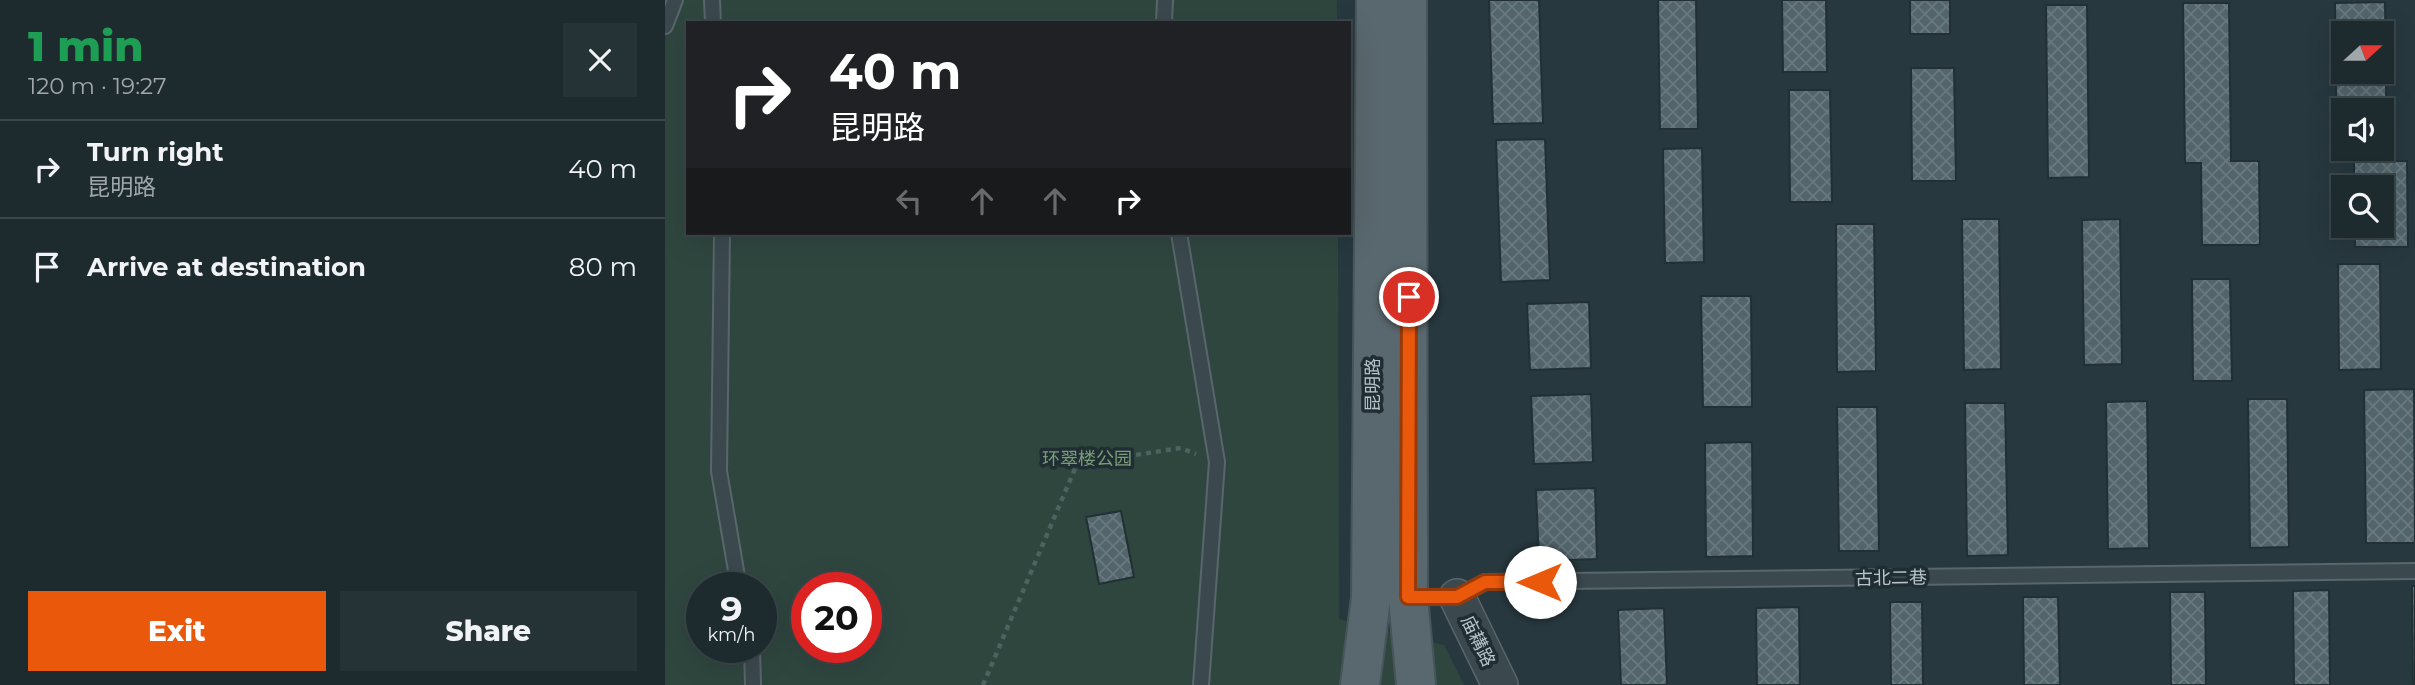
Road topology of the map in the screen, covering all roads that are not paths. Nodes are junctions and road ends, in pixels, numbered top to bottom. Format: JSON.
{"nodes":[{"id":1,"x":675,"y":0,"type":"edge"},
{"id":2,"x":712,"y":0,"type":"edge"},
{"id":3,"x":1164,"y":0,"type":"edge"},
{"id":4,"x":1376,"y":0,"type":"edge"},
{"id":5,"x":1407,"y":0,"type":"edge"},
{"id":6,"x":713,"y":21,"type":"edge"},
{"id":7,"x":1164,"y":21,"type":"edge"},
{"id":8,"x":665,"y":26,"type":"edge"},
{"id":9,"x":722,"y":235,"type":"edge"},
{"id":10,"x":1179,"y":235,"type":"edge"},
{"id":11,"x":2415,"y":571,"type":"edge"},
{"id":12,"x":736,"y":572,"type":"edge"},
{"id":13,"x":1457,"y":597,"type":"junction"},
{"id":14,"x":1389,"y":598,"type":"junction"},
{"id":15,"x":753,"y":663,"type":"edge"},
{"id":16,"x":754,"y":685,"type":"edge"},
{"id":17,"x":1202,"y":685,"type":"edge"},
{"id":18,"x":1360,"y":685,"type":"edge"},
{"id":19,"x":1416,"y":685,"type":"edge"},
{"id":20,"x":1500,"y":685,"type":"edge"}],
"edges":[{"from":1,"to":8,"type":"lane"},
{"from":2,"to":6,"type":"lane"},
{"from":3,"to":7,"type":"lane"},
{"from":4,"to":14,"type":"main road","name":"昆明路"},
{"from":5,"to":14,"type":"main road","name":"昆明路"},
{"from":9,"to":12,"type":"lane"},
{"from":10,"to":17,"type":"lane"},
{"from":11,"to":13,"type":"lane","name":"古北二巷"},
{"from":13,"to":14,"type":"lane","name":"古北二巷"},
{"from":13,"to":20,"type":"street","name":"庙耩路"},
{"from":14,"to":18,"type":"main road","name":"昆明路"},
{"from":14,"to":19,"type":"main road","name":"昆明路"},
{"from":15,"to":16,"type":"lane"}]}
